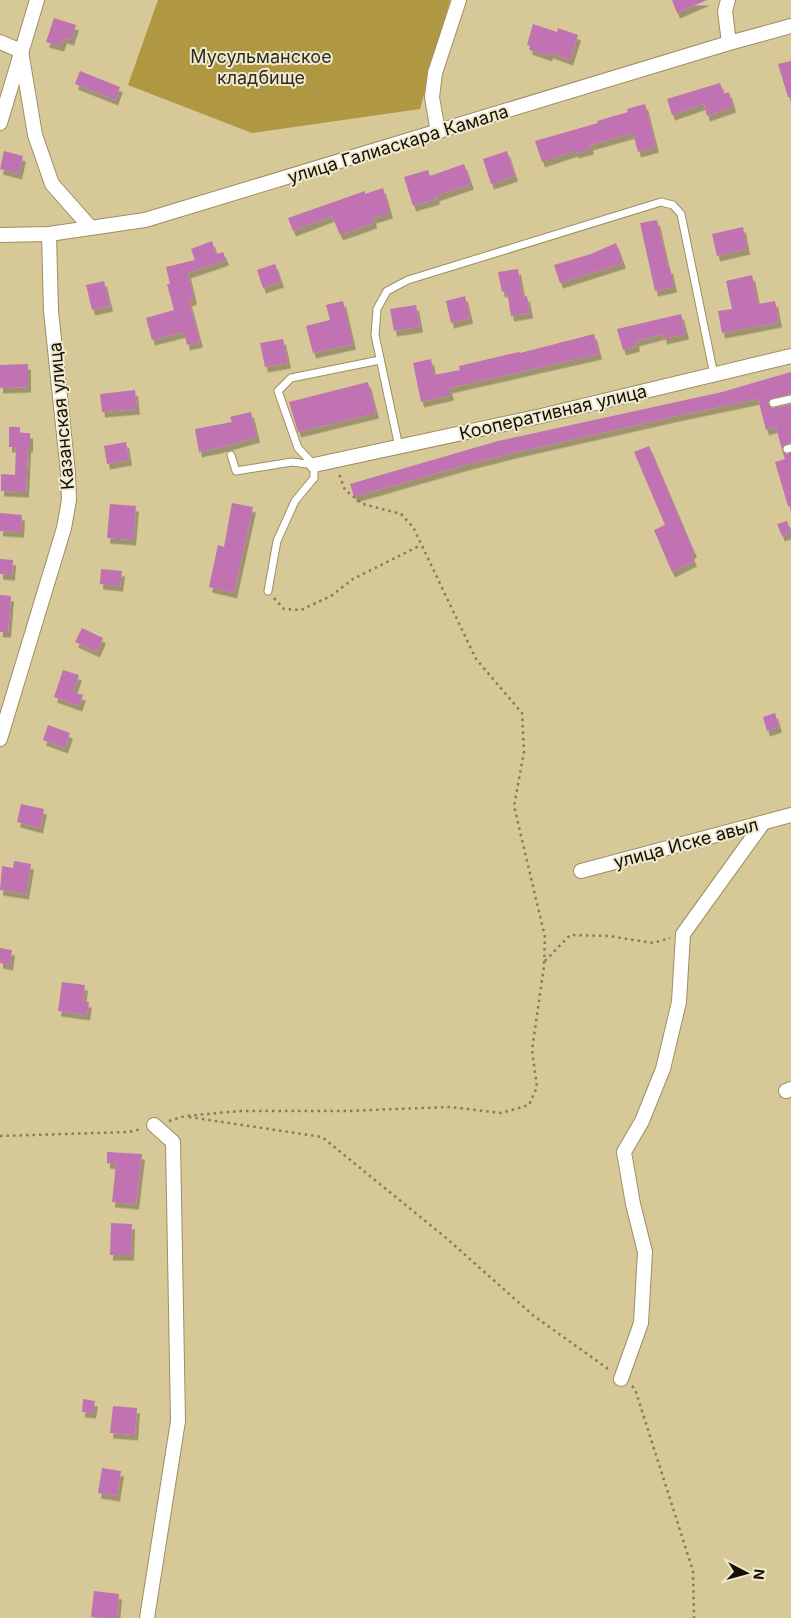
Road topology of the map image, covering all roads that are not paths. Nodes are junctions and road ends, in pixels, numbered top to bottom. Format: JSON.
{"nodes":[{"id":1,"x":37,"y":0,"type":"edge"},
{"id":2,"x":459,"y":0,"type":"edge"},
{"id":3,"x":728,"y":0,"type":"edge"},
{"id":4,"x":791,"y":26,"type":"edge"},
{"id":5,"x":0,"y":42,"type":"edge"},
{"id":6,"x":729,"y":43,"type":"junction"},
{"id":7,"x":21,"y":51,"type":"junction"},
{"id":8,"x":0,"y":123,"type":"edge"},
{"id":9,"x":438,"y":132,"type":"junction"},
{"id":10,"x":90,"y":228,"type":"junction"},
{"id":11,"x":49,"y":234,"type":"junction"},
{"id":12,"x":0,"y":235,"type":"edge"},
{"id":13,"x":791,"y":356,"type":"edge"},
{"id":14,"x":380,"y":360,"type":"junction"},
{"id":15,"x":714,"y":375,"type":"junction"},
{"id":16,"x":791,"y":399,"type":"edge"},
{"id":17,"x":773,"y":403,"type":"dead end"},
{"id":18,"x":399,"y":447,"type":"junction"},
{"id":19,"x":231,"y":455,"type":"dead end"},
{"id":20,"x":314,"y":465,"type":"junction"},
{"id":21,"x":268,"y":591,"type":"road end"},
{"id":22,"x":0,"y":739,"type":"edge"},
{"id":23,"x":791,"y":816,"type":"edge"},
{"id":24,"x":763,"y":823,"type":"junction"},
{"id":25,"x":581,"y":871,"type":"dead end"},
{"id":26,"x":154,"y":1125,"type":"road end"},
{"id":27,"x":621,"y":1379,"type":"road end"},
{"id":28,"x":147,"y":1618,"type":"edge"}],
"edges":[{"from":1,"to":7,"type":"street"},
{"from":2,"to":9,"type":"street"},
{"from":3,"to":6,"type":"street"},
{"from":4,"to":6,"type":"street","name":"улица Галиаскара Камала"},
{"from":5,"to":7,"type":"street"},
{"from":6,"to":9,"type":"street","name":"улица Галиаскара Камала"},
{"from":7,"to":8,"type":"street"},
{"from":7,"to":10,"type":"street"},
{"from":9,"to":10,"type":"street","name":"улица Галиаскара Камала"},
{"from":10,"to":11,"type":"street","name":"улица Галиаскара Камала"},
{"from":11,"to":12,"type":"street","name":"улица Галиаскара Камала"},
{"from":11,"to":22,"type":"street","name":"Казанская улица"},
{"from":13,"to":15,"type":"street","name":"Кооперативная улица"},
{"from":14,"to":15,"type":"lane"},
{"from":14,"to":18,"type":"lane"},
{"from":14,"to":20,"type":"lane"},
{"from":15,"to":18,"type":"street","name":"Кооперативная улица"},
{"from":16,"to":17,"type":"lane"},
{"from":18,"to":20,"type":"street","name":"Кооперативная улица"},
{"from":19,"to":20,"type":"lane"},
{"from":20,"to":21,"type":"lane"},
{"from":23,"to":24,"type":"street","name":"улица Иске авыл"},
{"from":24,"to":25,"type":"street","name":"улица Иске авыл"},
{"from":24,"to":27,"type":"street"},
{"from":26,"to":28,"type":"street"}]}
